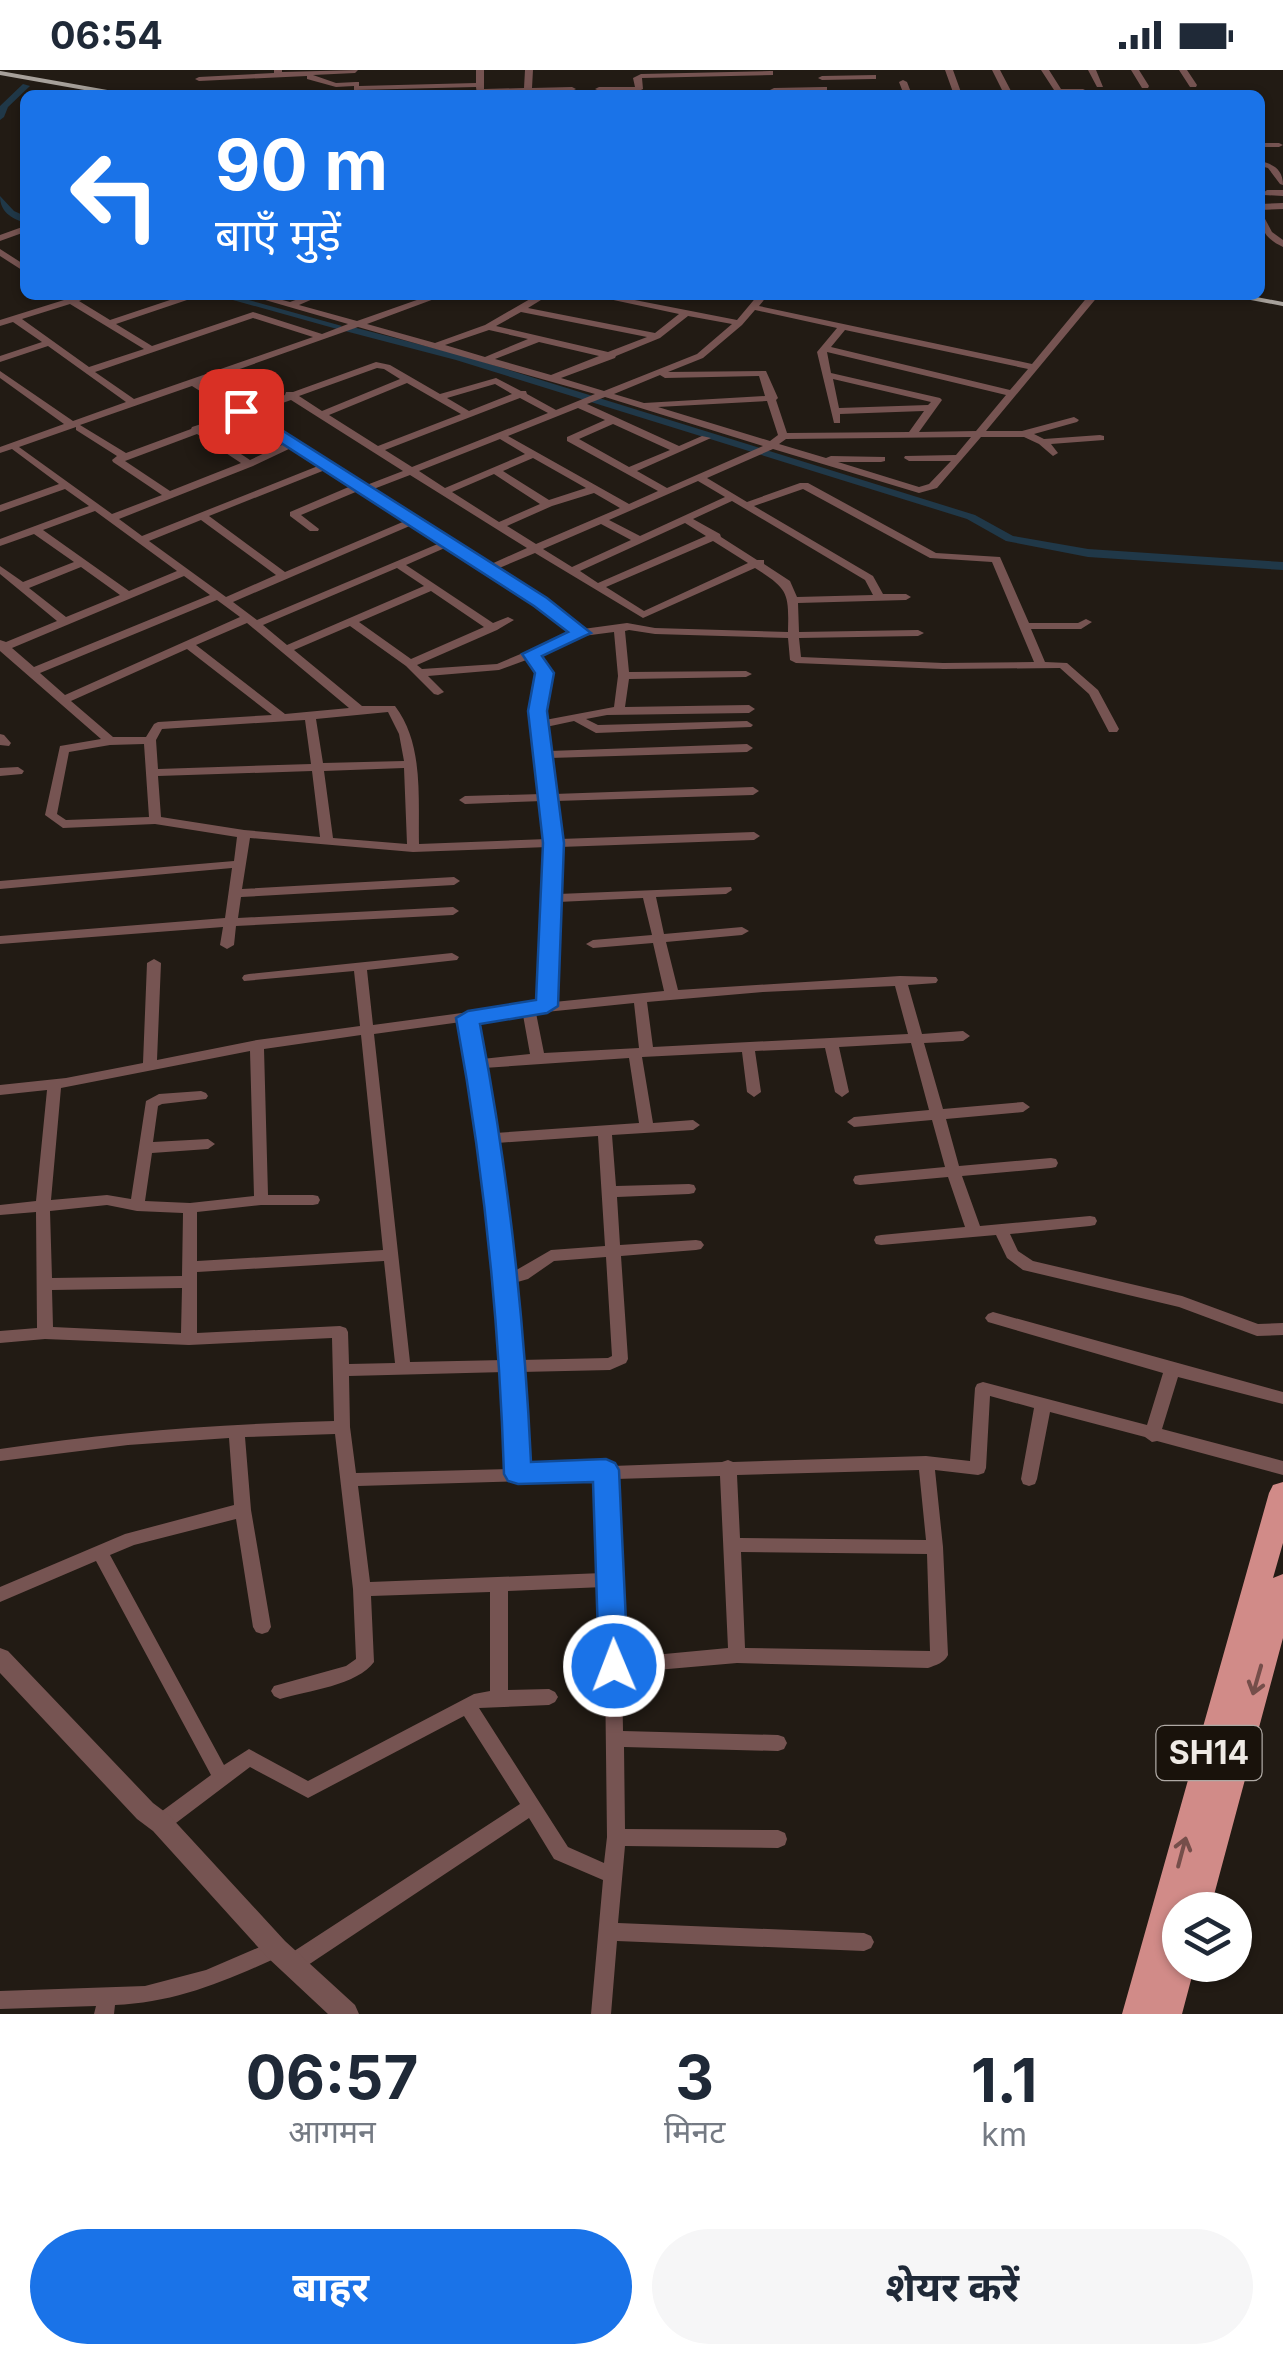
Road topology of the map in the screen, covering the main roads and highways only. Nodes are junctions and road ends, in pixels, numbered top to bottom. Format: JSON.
{"nodes":[{"id":1,"x":1283,"y":1493,"type":"edge"},
{"id":2,"x":1283,"y":1586,"type":"edge"},
{"id":3,"x":1199,"y":1892,"type":"edge"},
{"id":4,"x":1175,"y":1982,"type":"edge"},
{"id":5,"x":1138,"y":2014,"type":"edge"},
{"id":6,"x":1166,"y":2014,"type":"edge"}],
"edges":[{"from":5,"to":1,"type":"main road","number":"SH14","one_way":true},
{"from":2,"to":3,"type":"main road","number":"SH14","one_way":true},
{"from":4,"to":6,"type":"main road"}]}
